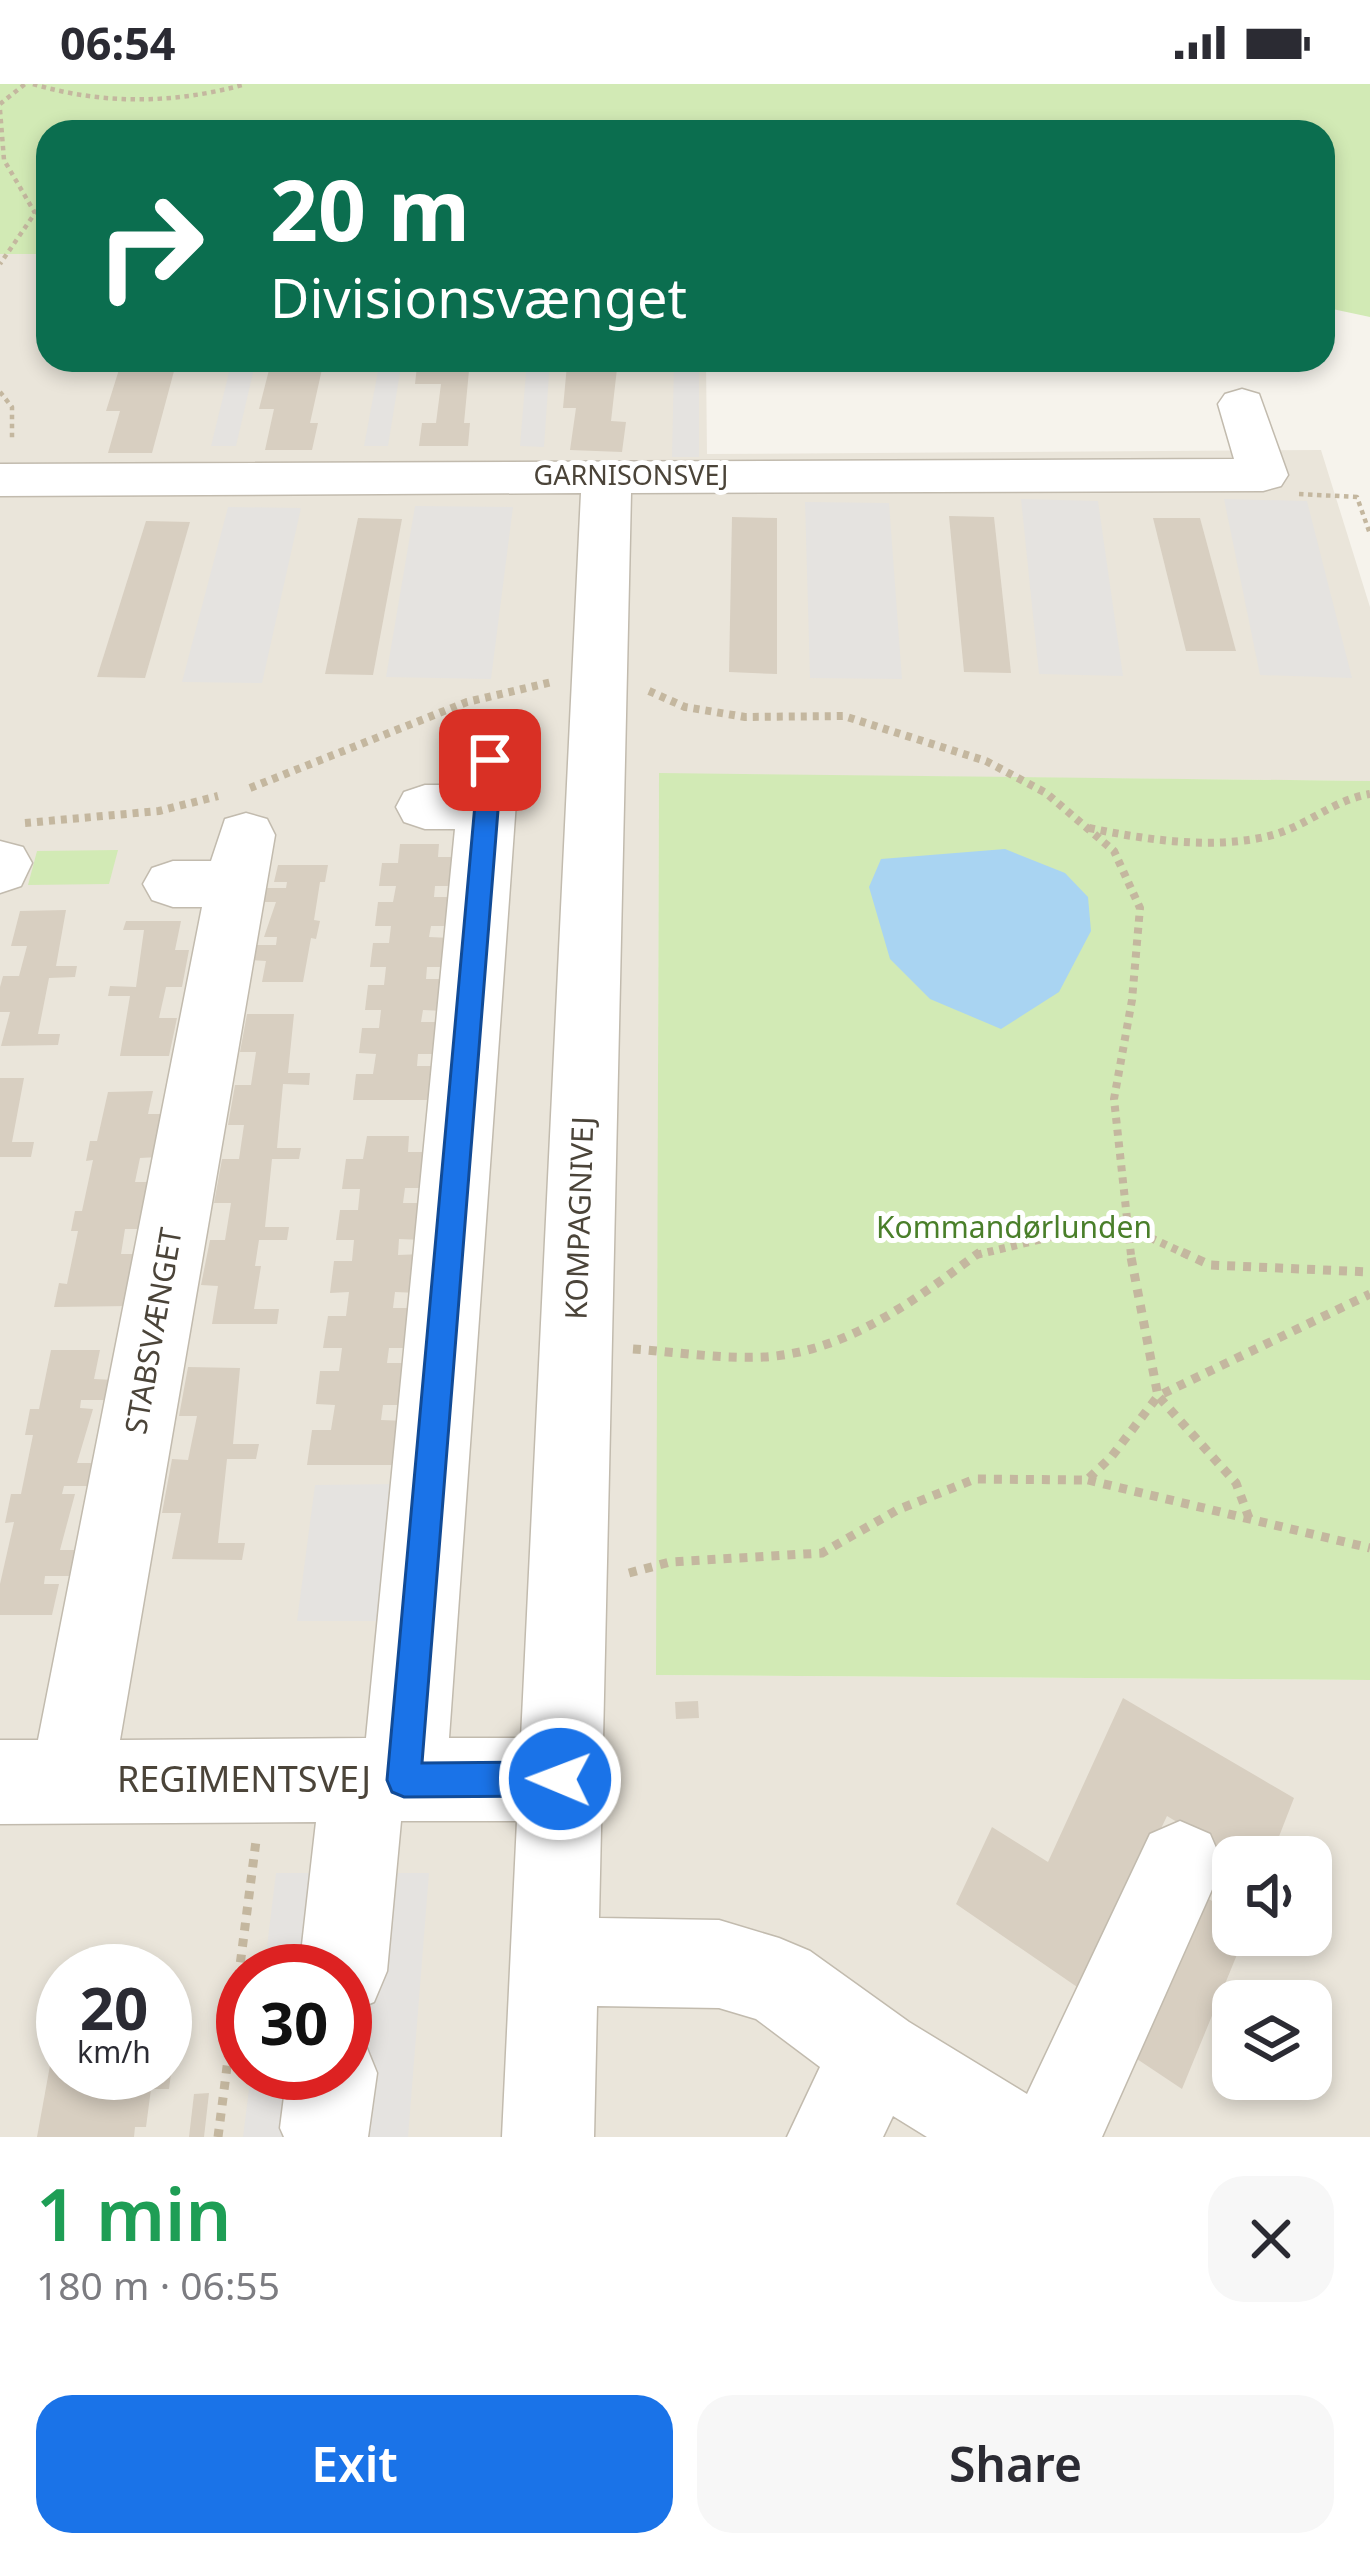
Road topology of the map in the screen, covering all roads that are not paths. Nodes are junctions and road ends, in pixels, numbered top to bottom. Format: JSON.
{"nodes":[{"id":1,"x":1242,"y":404,"type":"dead end"},
{"id":2,"x":608,"y":476,"type":"junction"},
{"id":3,"x":0,"y":480,"type":"edge"},
{"id":4,"x":467,"y":791,"type":"dead end"},
{"id":5,"x":225,"y":837,"type":"road end"},
{"id":6,"x":560,"y":1779,"type":"junction"},
{"id":7,"x":36,"y":1780,"type":"edge"},
{"id":8,"x":384,"y":1780,"type":"junction"},
{"id":9,"x":1180,"y":1864,"type":"dead end"},
{"id":10,"x":349,"y":1944,"type":"edge"},
{"id":11,"x":553,"y":1961,"type":"junction"},
{"id":12,"x":877,"y":2054,"type":"junction"},
{"id":13,"x":548,"y":2137,"type":"edge"},
{"id":14,"x":833,"y":2137,"type":"edge"},
{"id":15,"x":1012,"y":2137,"type":"edge"},
{"id":16,"x":1055,"y":2137,"type":"edge"}],
"edges":[{"from":1,"to":2,"type":"street","name":"GARNISONSVEJ"},
{"from":2,"to":3,"type":"street","name":"GARNISONSVEJ"},
{"from":2,"to":6,"type":"street","name":"KOMPAGNIVEJ"},
{"from":4,"to":8,"type":"street"},
{"from":5,"to":7,"type":"street","name":"STABSVÆNGET"},
{"from":6,"to":8,"type":"street","name":"REGIMENTSVEJ"},
{"from":6,"to":11,"type":"street","name":"KOMPAGNIVEJ"},
{"from":7,"to":8,"type":"street","name":"REGIMENTSVEJ"},
{"from":8,"to":10,"type":"street"},
{"from":9,"to":16,"type":"street"},
{"from":11,"to":12,"type":"street"},
{"from":11,"to":13,"type":"street","name":"KOMPAGNIVEJ"},
{"from":12,"to":14,"type":"street"},
{"from":12,"to":15,"type":"street"}]}
